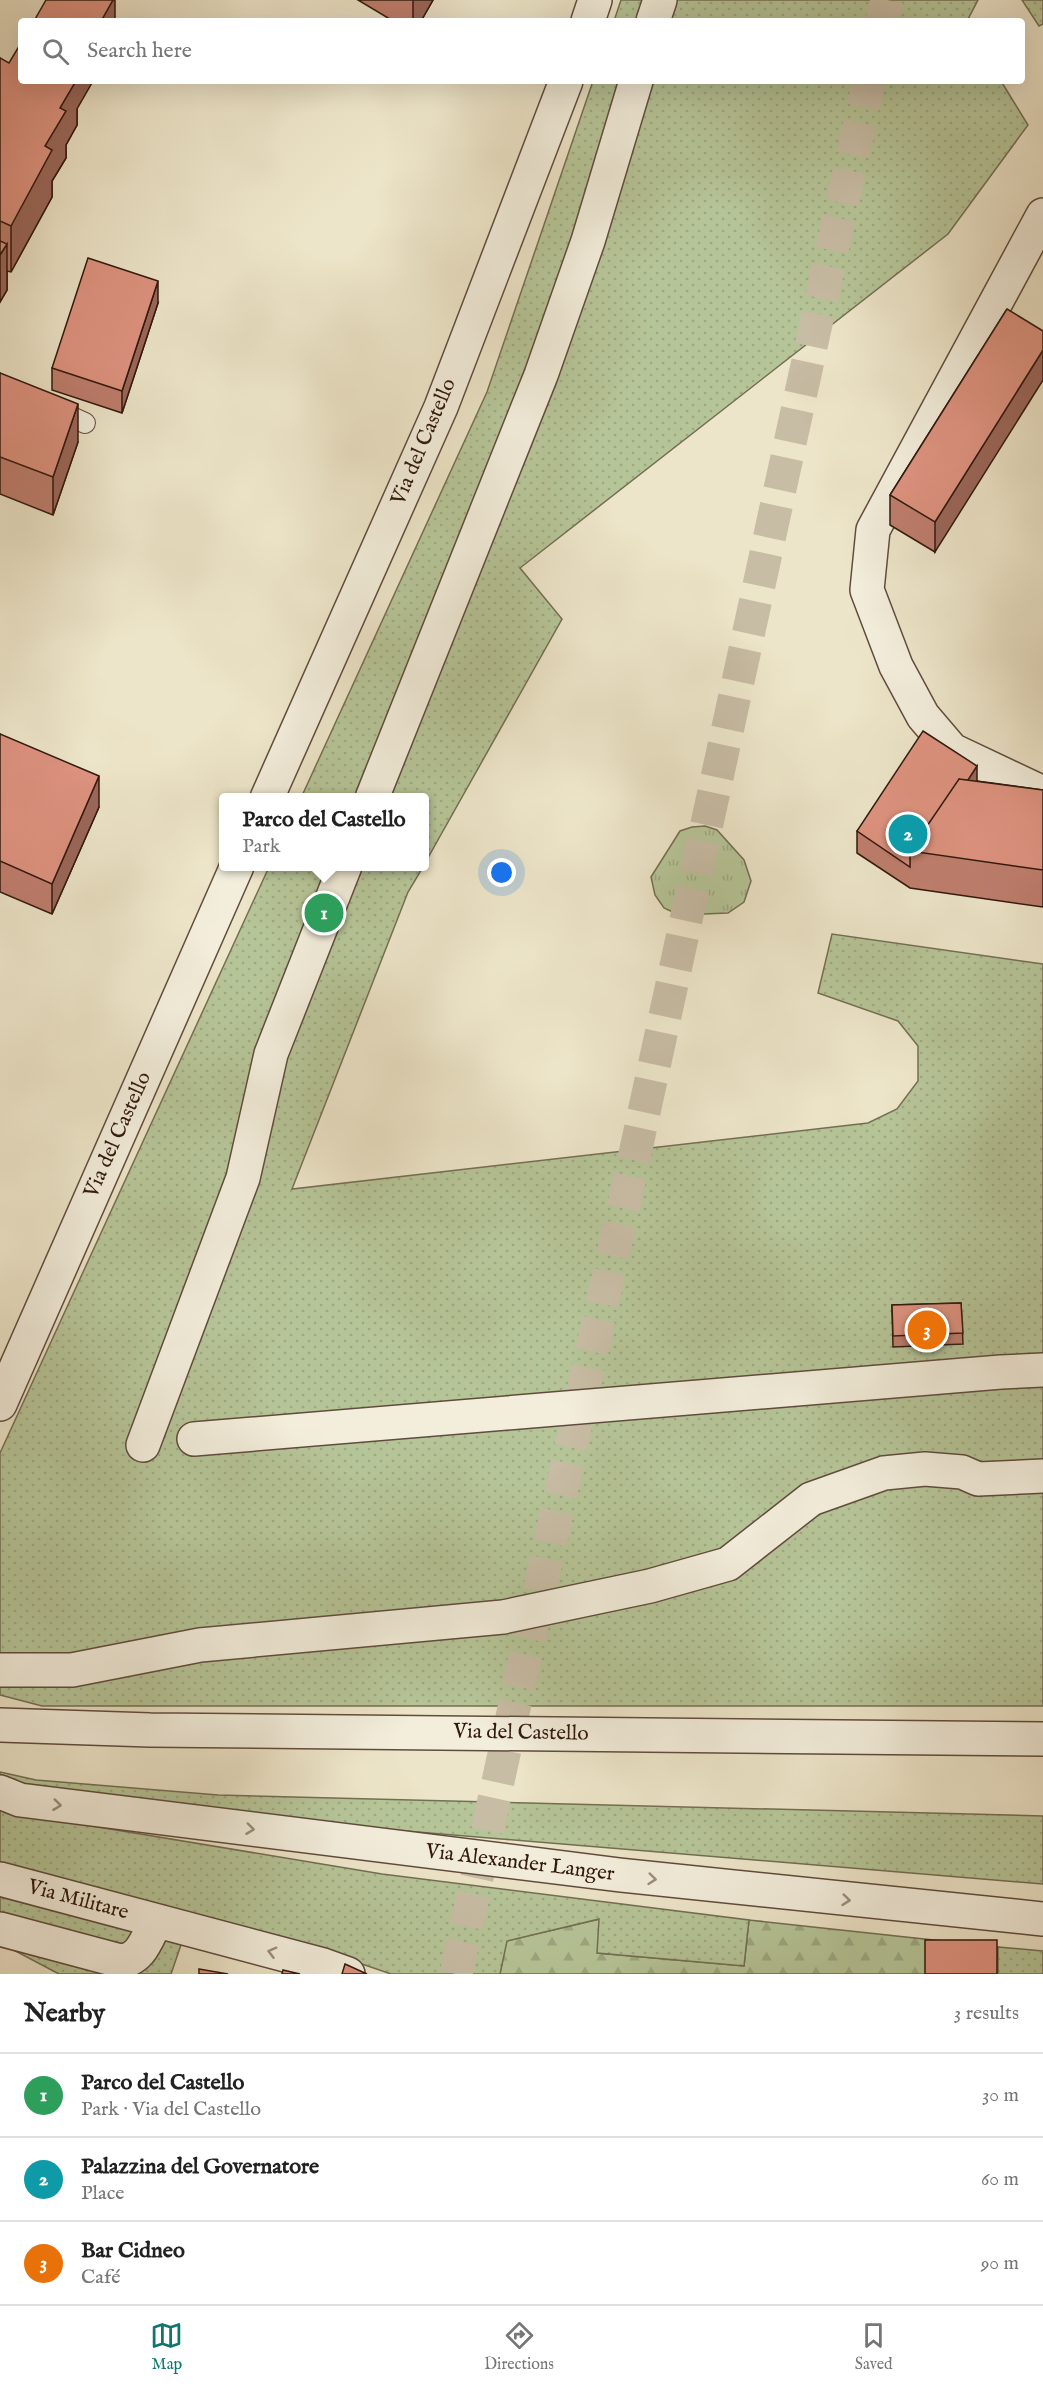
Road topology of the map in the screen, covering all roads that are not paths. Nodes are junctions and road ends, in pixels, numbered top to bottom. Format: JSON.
{"nodes":[{"id":1,"x":595,"y":0,"type":"edge"},
{"id":2,"x":660,"y":0,"type":"edge"},
{"id":3,"x":589,"y":18,"type":"edge"},
{"id":4,"x":654,"y":18,"type":"edge"},
{"id":5,"x":565,"y":84,"type":"edge"},
{"id":6,"x":635,"y":84,"type":"edge"},
{"id":7,"x":1043,"y":215,"type":"edge"},
{"id":8,"x":32,"y":399,"type":"edge"},
{"id":9,"x":85,"y":423,"type":"dead end"},
{"id":10,"x":269,"y":793,"type":"edge"},
{"id":11,"x":374,"y":793,"type":"edge"},
{"id":12,"x":1043,"y":793,"type":"edge"},
{"id":13,"x":235,"y":871,"type":"edge"},
{"id":14,"x":343,"y":871,"type":"edge"},
{"id":15,"x":1043,"y":1370,"type":"edge"},
{"id":16,"x":0,"y":1404,"type":"edge"},
{"id":17,"x":194,"y":1438,"type":"dead end"},
{"id":18,"x":142,"y":1445,"type":"dead end"},
{"id":19,"x":1043,"y":1476,"type":"edge"},
{"id":20,"x":0,"y":1670,"type":"edge"},
{"id":21,"x":0,"y":1725,"type":"edge"},
{"id":22,"x":1043,"y":1739,"type":"edge"},
{"id":23,"x":0,"y":1792,"type":"edge"},
{"id":24,"x":0,"y":1879,"type":"edge"},
{"id":25,"x":1043,"y":1919,"type":"edge"},
{"id":26,"x":156,"y":1921,"type":"junction"},
{"id":27,"x":0,"y":1929,"type":"edge"},
{"id":28,"x":348,"y":1974,"type":"edge"}],
"edges":[{"from":1,"to":3,"type":"street"},
{"from":2,"to":4,"type":"street"},
{"from":5,"to":10,"type":"street","name":"Via del Castello"},
{"from":6,"to":11,"type":"street"},
{"from":7,"to":12,"type":"street"},
{"from":8,"to":9,"type":"lane"},
{"from":13,"to":16,"type":"street","name":"Via del Castello"},
{"from":14,"to":18,"type":"street"},
{"from":15,"to":17,"type":"street"},
{"from":19,"to":20,"type":"street"},
{"from":21,"to":22,"type":"street","name":"Via del Castello"},
{"from":23,"to":25,"type":"street","name":"Via Alexander Langer","one_way":true},
{"from":24,"to":26,"type":"street","name":"Via Militare"},
{"from":26,"to":27,"type":"street","name":"Via Militare"},
{"from":28,"to":26,"type":"street","name":"Via Militare","one_way":true}]}
